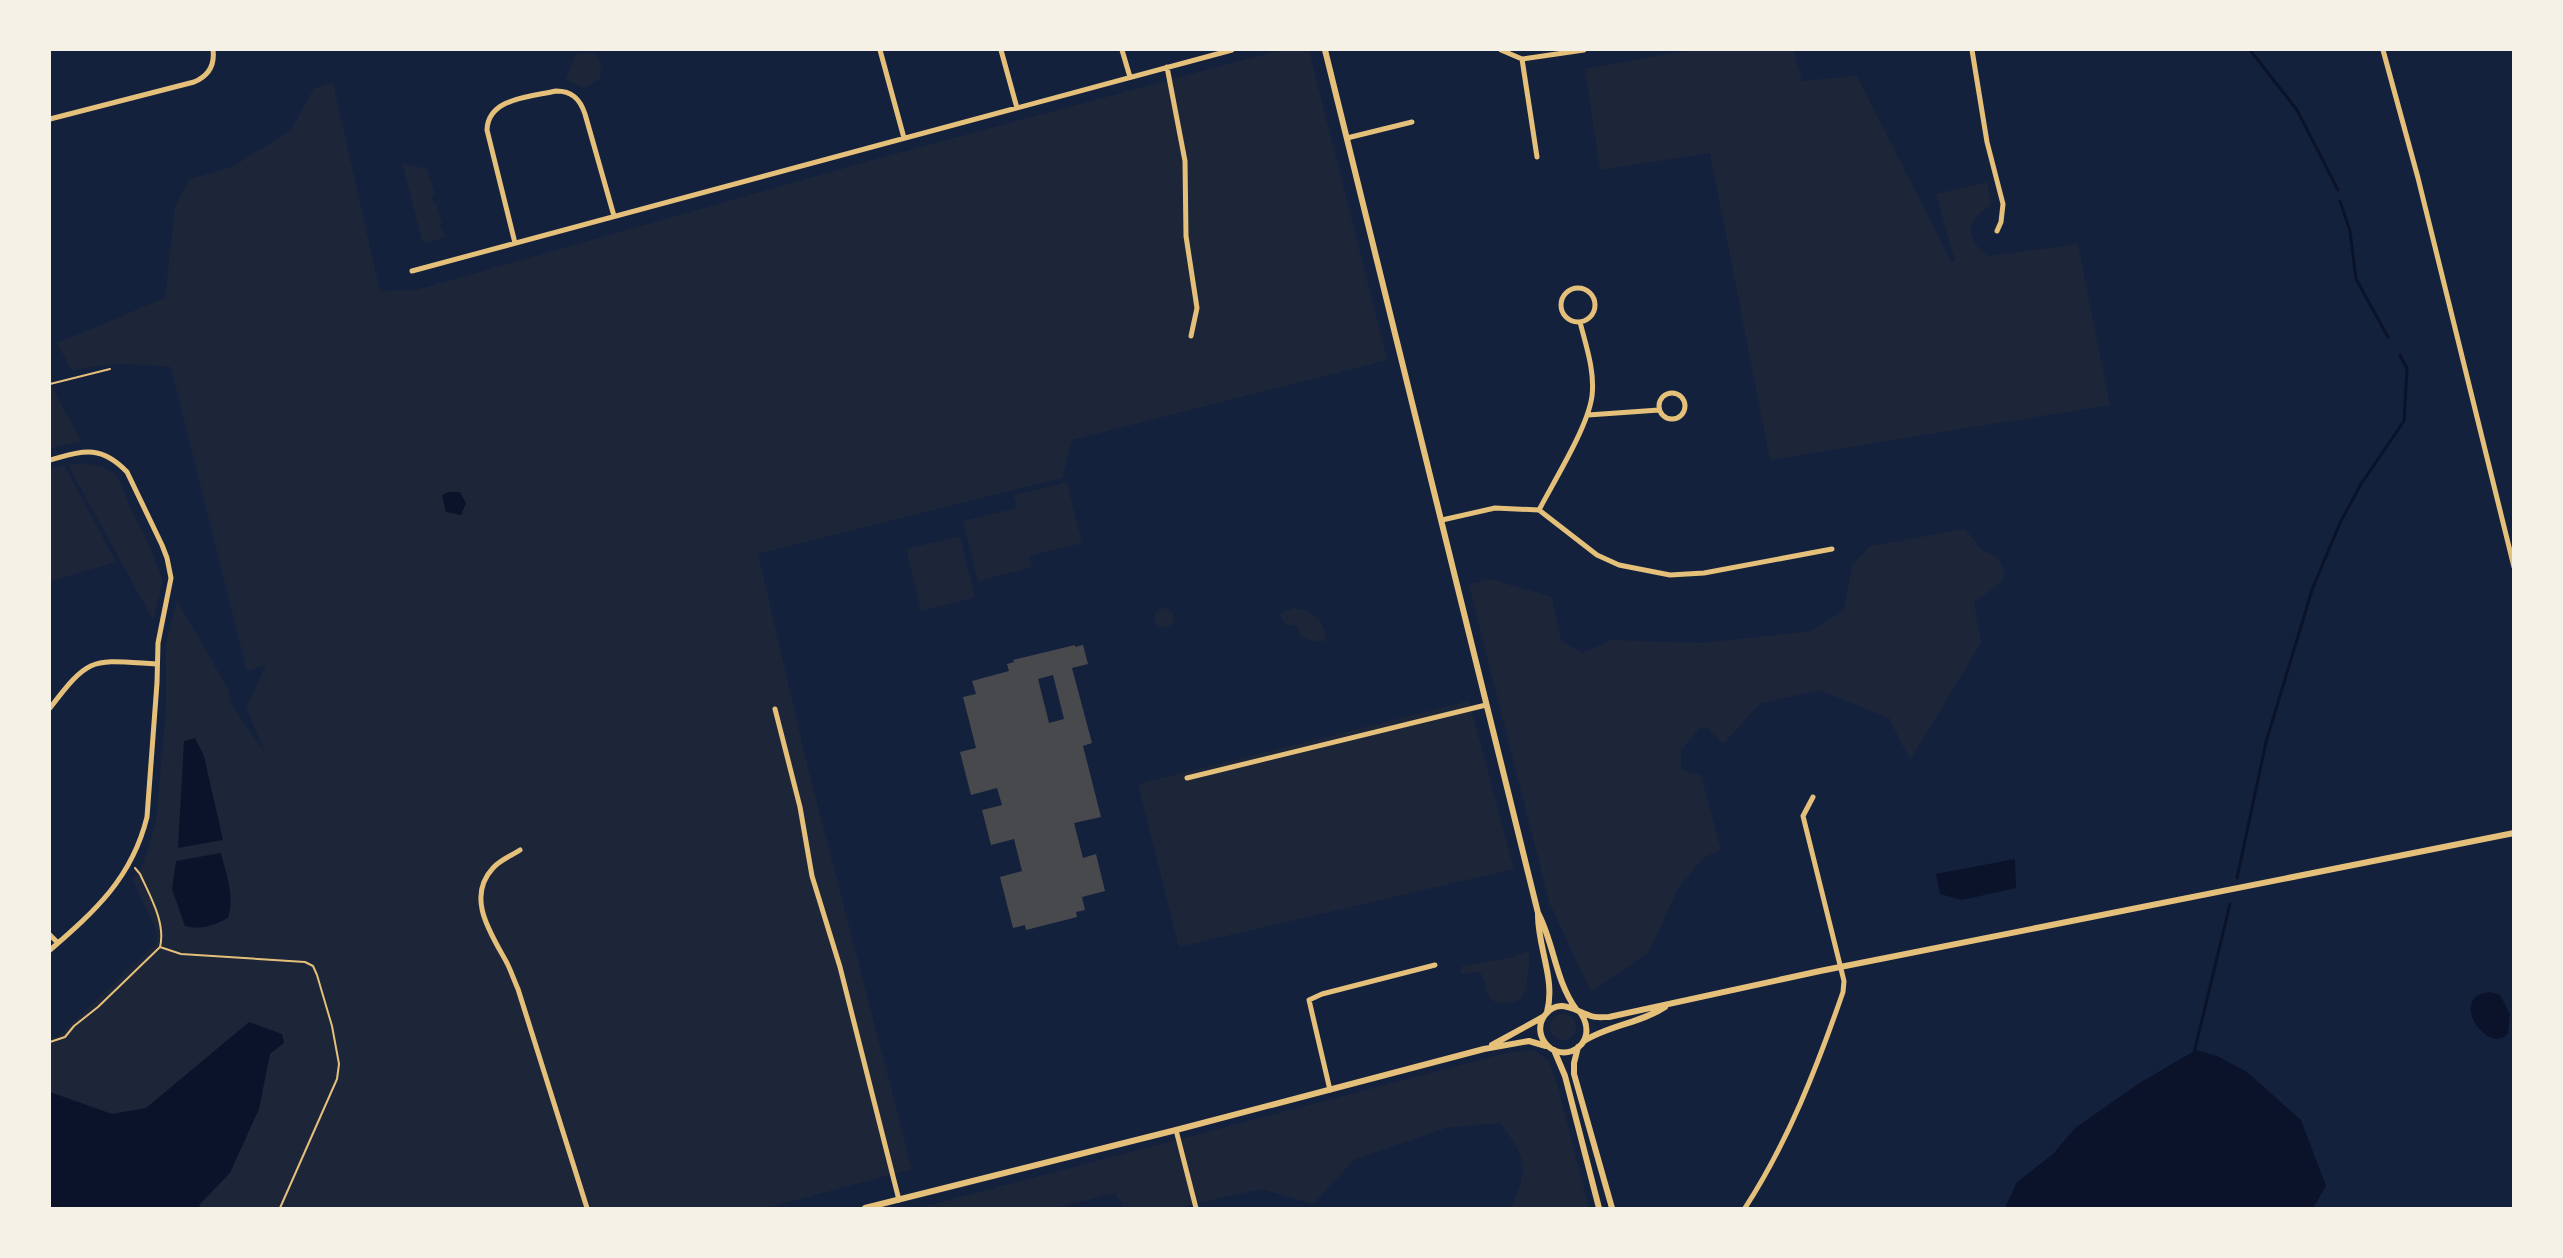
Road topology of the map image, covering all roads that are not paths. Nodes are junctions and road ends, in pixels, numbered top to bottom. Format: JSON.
{"nodes":[{"id":1,"x":213,"y":50,"type":"edge"},
{"id":2,"x":880,"y":50,"type":"edge"},
{"id":3,"x":1001,"y":50,"type":"edge"},
{"id":4,"x":1122,"y":50,"type":"edge"},
{"id":5,"x":1232,"y":50,"type":"edge"},
{"id":6,"x":1325,"y":50,"type":"edge"},
{"id":7,"x":1501,"y":50,"type":"edge"},
{"id":8,"x":1584,"y":50,"type":"edge"},
{"id":9,"x":1972,"y":50,"type":"edge"},
{"id":10,"x":2383,"y":50,"type":"edge"},
{"id":11,"x":1522,"y":59,"type":"junction"},
{"id":12,"x":1167,"y":67,"type":"junction"},
{"id":13,"x":1130,"y":77,"type":"junction"},
{"id":14,"x":1017,"y":108,"type":"junction"},
{"id":15,"x":50,"y":119,"type":"edge"},
{"id":16,"x":1412,"y":122,"type":"dead end"},
{"id":17,"x":904,"y":138,"type":"junction"},
{"id":18,"x":1347,"y":138,"type":"junction"},
{"id":19,"x":1537,"y":158,"type":"dead end"},
{"id":20,"x":614,"y":216,"type":"junction"},
{"id":21,"x":1997,"y":231,"type":"dead end"},
{"id":22,"x":515,"y":243,"type":"junction"},
{"id":23,"x":412,"y":271,"type":"dead end"},
{"id":24,"x":1580,"y":322,"type":"junction"},
{"id":25,"x":1191,"y":336,"type":"dead end"},
{"id":26,"x":110,"y":369,"type":"dead end"},
{"id":27,"x":50,"y":384,"type":"edge"},
{"id":28,"x":1659,"y":410,"type":"junction"},
{"id":29,"x":1588,"y":415,"type":"junction"},
{"id":30,"x":50,"y":460,"type":"edge"},
{"id":31,"x":1539,"y":510,"type":"junction"},
{"id":32,"x":1442,"y":520,"type":"junction"},
{"id":33,"x":1832,"y":549,"type":"dead end"},
{"id":34,"x":2514,"y":567,"type":"edge"},
{"id":35,"x":156,"y":664,"type":"junction"},
{"id":36,"x":1486,"y":705,"type":"junction"},
{"id":37,"x":50,"y":708,"type":"edge"},
{"id":38,"x":776,"y":709,"type":"dead end"},
{"id":39,"x":1187,"y":778,"type":"dead end"},
{"id":40,"x":1813,"y":797,"type":"dead end"},
{"id":41,"x":2514,"y":833,"type":"edge"},
{"id":42,"x":520,"y":850,"type":"dead end"},
{"id":43,"x":1538,"y":913,"type":"junction"},
{"id":44,"x":50,"y":935,"type":"edge"},
{"id":45,"x":58,"y":943,"type":"junction"},
{"id":46,"x":50,"y":950,"type":"edge"},
{"id":47,"x":1435,"y":965,"type":"dead end"},
{"id":48,"x":1841,"y":967,"type":"junction"},
{"id":49,"x":1668,"y":1005,"type":"junction"},
{"id":50,"x":1578,"y":1011,"type":"junction"},
{"id":51,"x":1545,"y":1015,"type":"junction"},
{"id":52,"x":1584,"y":1041,"type":"junction"},
{"id":53,"x":1578,"y":1047,"type":"junction"},
{"id":54,"x":1484,"y":1049,"type":"junction"},
{"id":55,"x":1552,"y":1049,"type":"junction"},
{"id":56,"x":1330,"y":1089,"type":"junction"},
{"id":57,"x":1176,"y":1130,"type":"junction"},
{"id":58,"x":899,"y":1200,"type":"junction"},
{"id":59,"x":586,"y":1209,"type":"edge"},
{"id":60,"x":865,"y":1209,"type":"edge"},
{"id":61,"x":1196,"y":1209,"type":"edge"},
{"id":62,"x":1599,"y":1209,"type":"edge"},
{"id":63,"x":1612,"y":1209,"type":"edge"},
{"id":64,"x":1745,"y":1209,"type":"edge"}],
"edges":[{"from":1,"to":15,"type":"street"},
{"from":2,"to":17,"type":"street"},
{"from":3,"to":14,"type":"street"},
{"from":4,"to":13,"type":"street"},
{"from":5,"to":12,"type":"street"},
{"from":6,"to":18,"type":"street"},
{"from":7,"to":11,"type":"street"},
{"from":8,"to":11,"type":"street"},
{"from":9,"to":21,"type":"street"},
{"from":10,"to":34,"type":"street"},
{"from":11,"to":19,"type":"street"},
{"from":12,"to":13,"type":"street"},
{"from":12,"to":25,"type":"street"},
{"from":13,"to":14,"type":"street"},
{"from":14,"to":17,"type":"street"},
{"from":16,"to":18,"type":"street"},
{"from":17,"to":20,"type":"street"},
{"from":18,"to":32,"type":"street"},
{"from":20,"to":22,"type":"street"},
{"from":20,"to":22,"type":"street"},
{"from":22,"to":23,"type":"street"},
{"from":24,"to":24,"type":"street"},
{"from":24,"to":29,"type":"street"},
{"from":26,"to":27,"type":"lane"},
{"from":28,"to":28,"type":"street"},
{"from":28,"to":29,"type":"street"},
{"from":29,"to":31,"type":"street"},
{"from":30,"to":35,"type":"street"},
{"from":31,"to":32,"type":"street"},
{"from":31,"to":33,"type":"street"},
{"from":32,"to":36,"type":"street"},
{"from":35,"to":37,"type":"street"},
{"from":35,"to":45,"type":"street"},
{"from":36,"to":39,"type":"street"},
{"from":36,"to":43,"type":"street"},
{"from":38,"to":58,"type":"street"},
{"from":40,"to":48,"type":"street"},
{"from":41,"to":48,"type":"street"},
{"from":42,"to":59,"type":"street"},
{"from":43,"to":50,"type":"street"},
{"from":43,"to":51,"type":"street"},
{"from":44,"to":45,"type":"street"},
{"from":45,"to":46,"type":"street"},
{"from":47,"to":56,"type":"street"},
{"from":48,"to":49,"type":"street"},
{"from":48,"to":64,"type":"street"},
{"from":49,"to":50,"type":"street"},
{"from":49,"to":52,"type":"street"},
{"from":50,"to":51,"type":"street"},
{"from":50,"to":52,"type":"street"},
{"from":51,"to":54,"type":"street"},
{"from":51,"to":55,"type":"street"},
{"from":52,"to":53,"type":"street"},
{"from":53,"to":55,"type":"street"},
{"from":53,"to":63,"type":"street"},
{"from":54,"to":55,"type":"street"},
{"from":54,"to":56,"type":"street"},
{"from":55,"to":62,"type":"street"},
{"from":56,"to":57,"type":"street"},
{"from":57,"to":58,"type":"street"},
{"from":57,"to":61,"type":"street"},
{"from":58,"to":60,"type":"street"}]}
